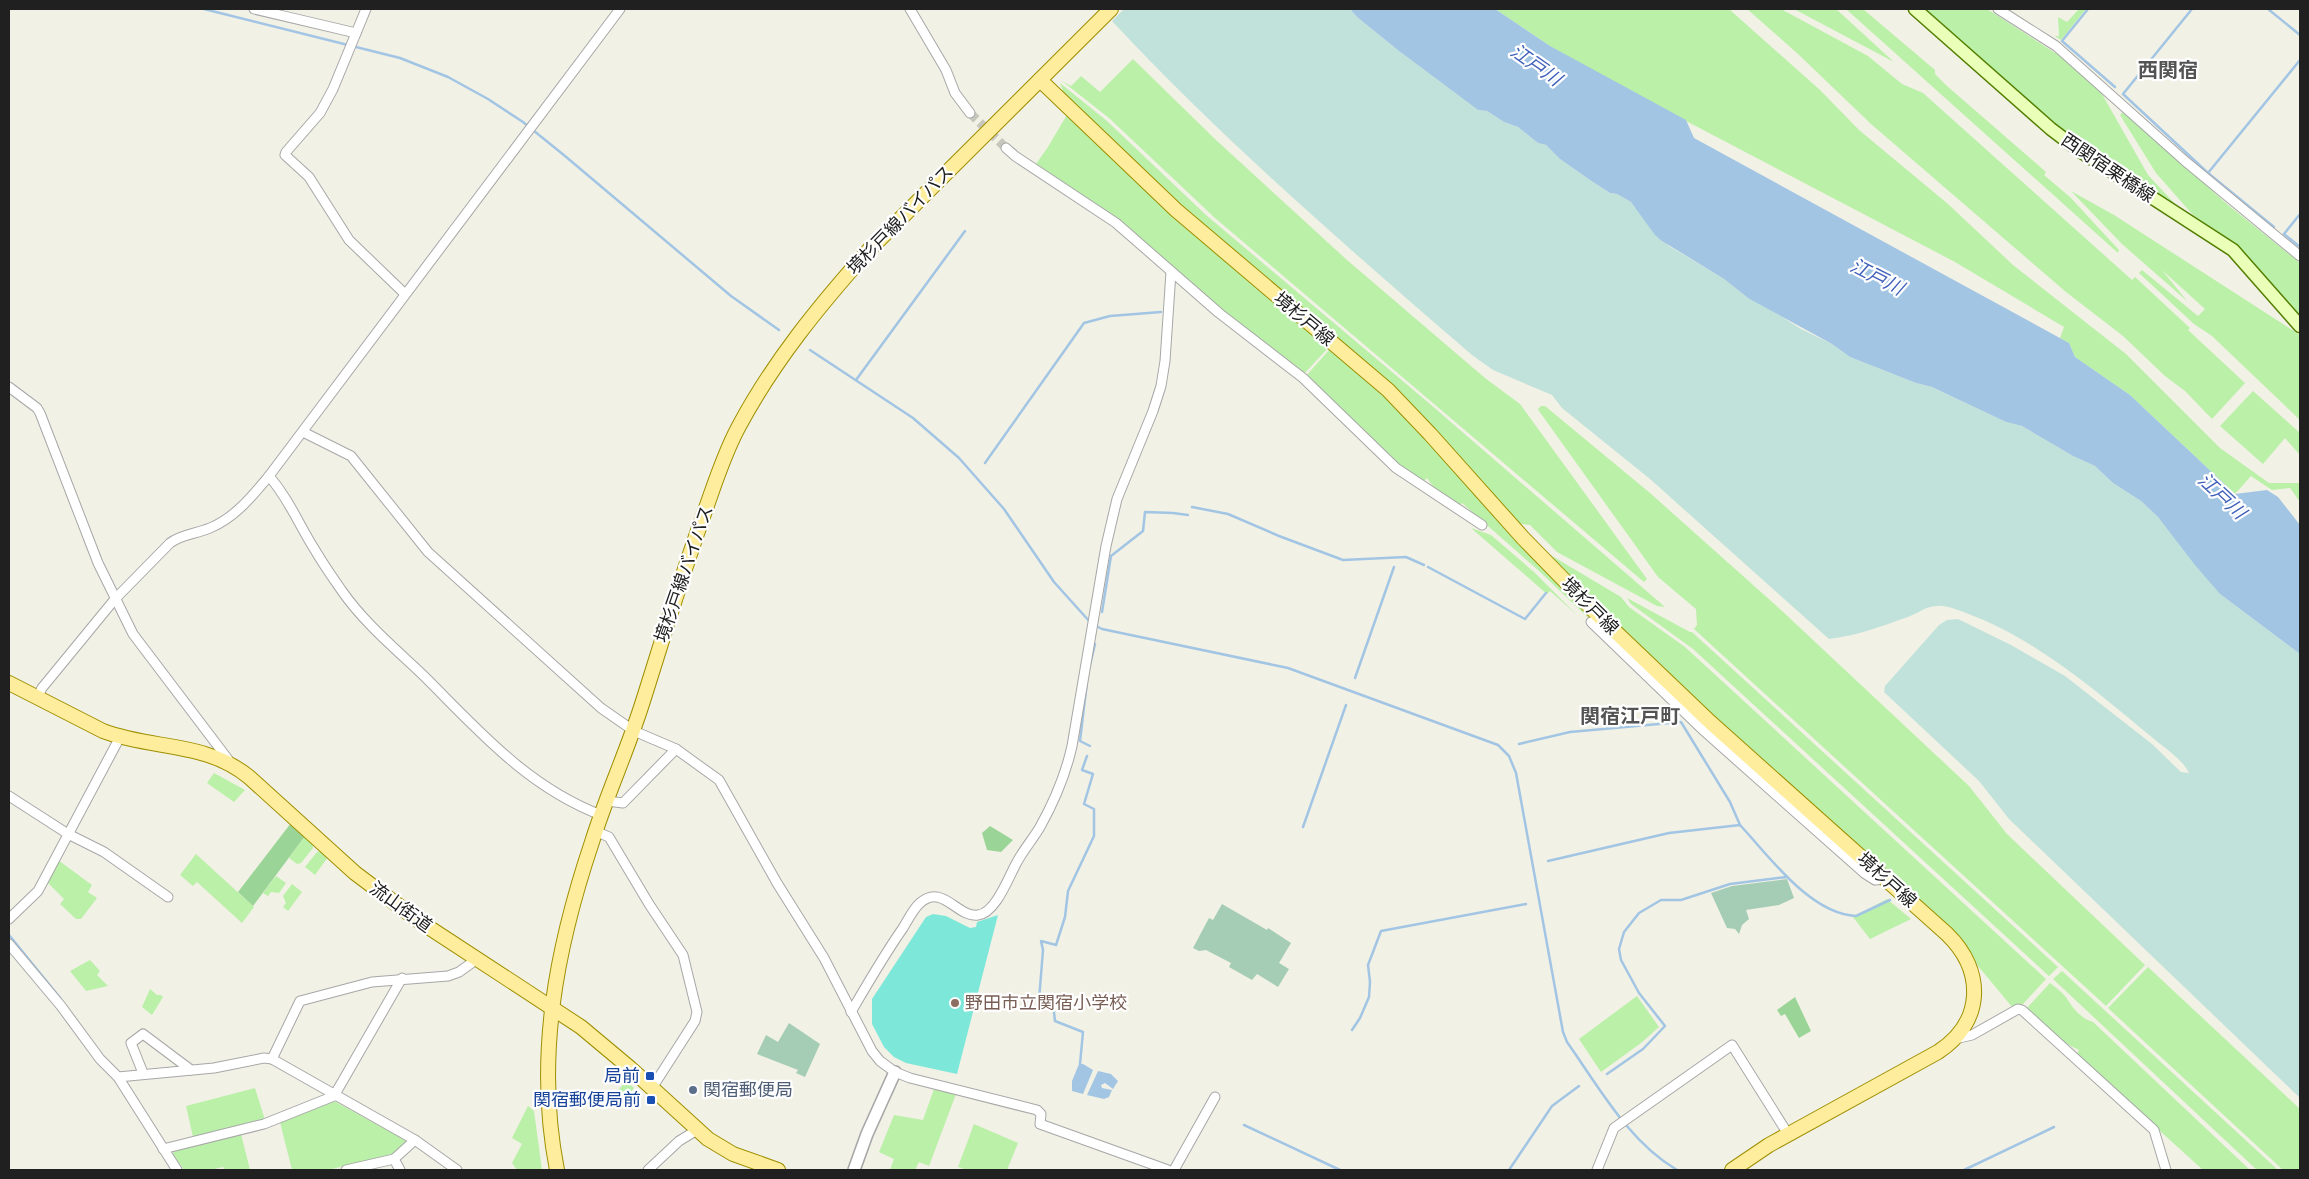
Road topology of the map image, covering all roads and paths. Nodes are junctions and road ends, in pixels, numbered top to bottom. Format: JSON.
{"nodes":[{"id":1,"x":254,"y":9,"type":"edge"},
{"id":2,"x":366,"y":9,"type":"edge"},
{"id":3,"x":620,"y":9,"type":"edge"},
{"id":4,"x":910,"y":9,"type":"edge"},
{"id":5,"x":1111,"y":9,"type":"edge"},
{"id":6,"x":1915,"y":9,"type":"edge"},
{"id":7,"x":1998,"y":9,"type":"edge"},
{"id":8,"x":355,"y":36,"type":"junction"},
{"id":9,"x":1040,"y":80,"type":"junction"},
{"id":10,"x":970,"y":114,"type":"tunnel mouth"},
{"id":11,"x":1006,"y":148,"type":"tunnel mouth"},
{"id":12,"x":2300,"y":256,"type":"edge"},
{"id":13,"x":1171,"y":272,"type":"junction"},
{"id":14,"x":405,"y":294,"type":"junction"},
{"id":15,"x":2300,"y":326,"type":"edge"},
{"id":16,"x":9,"y":387,"type":"edge"},
{"id":17,"x":303,"y":432,"type":"junction"},
{"id":18,"x":269,"y":476,"type":"junction"},
{"id":19,"x":1482,"y":525,"type":"dead end"},
{"id":20,"x":115,"y":599,"type":"junction"},
{"id":21,"x":1591,"y":622,"type":"dead end"},
{"id":22,"x":9,"y":682,"type":"edge"},
{"id":23,"x":38,"y":698,"type":"junction"},
{"id":24,"x":634,"y":731,"type":"junction"},
{"id":25,"x":120,"y":737,"type":"junction"},
{"id":26,"x":676,"y":749,"type":"junction"},
{"id":27,"x":230,"y":763,"type":"junction"},
{"id":28,"x":9,"y":796,"type":"edge"},
{"id":29,"x":607,"y":800,"type":"junction"},
{"id":30,"x":601,"y":815,"type":"junction"},
{"id":31,"x":595,"y":831,"type":"junction"},
{"id":32,"x":68,"y":834,"type":"junction"},
{"id":33,"x":1886,"y":879,"type":"junction"},
{"id":34,"x":168,"y":897,"type":"dead end"},
{"id":35,"x":9,"y":919,"type":"edge"},
{"id":36,"x":9,"y":944,"type":"edge"},
{"id":37,"x":477,"y":959,"type":"junction"},
{"id":38,"x":402,"y":978,"type":"junction"},
{"id":39,"x":551,"y":1007,"type":"junction"},
{"id":40,"x":852,"y":1012,"type":"junction"},
{"id":41,"x":1955,"y":1039,"type":"junction"},
{"id":42,"x":272,"y":1059,"type":"junction"},
{"id":43,"x":191,"y":1070,"type":"junction"},
{"id":44,"x":895,"y":1072,"type":"junction"},
{"id":45,"x":143,"y":1073,"type":"junction"},
{"id":46,"x":118,"y":1077,"type":"junction"},
{"id":47,"x":652,"y":1088,"type":"junction"},
{"id":48,"x":334,"y":1096,"type":"junction"},
{"id":49,"x":1214,"y":1097,"type":"dead end"},
{"id":50,"x":696,"y":1130,"type":"junction"},
{"id":51,"x":1788,"y":1134,"type":"junction"},
{"id":52,"x":415,"y":1140,"type":"junction"},
{"id":53,"x":163,"y":1149,"type":"junction"},
{"id":54,"x":394,"y":1159,"type":"junction"},
{"id":55,"x":178,"y":1170,"type":"edge"},
{"id":56,"x":346,"y":1170,"type":"edge"},
{"id":57,"x":400,"y":1170,"type":"edge"},
{"id":58,"x":457,"y":1170,"type":"edge"},
{"id":59,"x":557,"y":1170,"type":"edge"},
{"id":60,"x":648,"y":1170,"type":"edge"},
{"id":61,"x":778,"y":1170,"type":"edge"},
{"id":62,"x":854,"y":1170,"type":"edge"},
{"id":63,"x":1168,"y":1170,"type":"edge"},
{"id":64,"x":1174,"y":1170,"type":"edge"},
{"id":65,"x":1597,"y":1170,"type":"edge"},
{"id":66,"x":1732,"y":1170,"type":"edge"},
{"id":67,"x":2166,"y":1170,"type":"edge"}],
"edges":[{"from":1,"to":8,"type":"street"},
{"from":2,"to":8,"type":"street"},
{"from":3,"to":14,"type":"street"},
{"from":4,"to":10,"type":"street"},
{"from":5,"to":9,"type":"main road"},
{"from":6,"to":15,"type":"main road","name":"西関宿栗橋線"},
{"from":7,"to":12,"type":"street"},
{"from":8,"to":14,"type":"street"},
{"from":9,"to":24,"type":"main road","name":"境杉戸線バイパス"},
{"from":9,"to":33,"type":"main road","name":"境杉戸線"},
{"from":11,"to":13,"type":"street"},
{"from":13,"to":19,"type":"street"},
{"from":13,"to":40,"type":"street"},
{"from":14,"to":17,"type":"street"},
{"from":16,"to":20,"type":"street"},
{"from":17,"to":18,"type":"street"},
{"from":17,"to":24,"type":"street"},
{"from":18,"to":20,"type":"street"},
{"from":18,"to":30,"type":"street"},
{"from":20,"to":23,"type":"street"},
{"from":20,"to":27,"type":"street"},
{"from":21,"to":33,"type":"street"},
{"from":22,"to":23,"type":"main road","name":"流山街道"},
{"from":23,"to":25,"type":"main road","name":"流山街道"},
{"from":24,"to":26,"type":"street"},
{"from":24,"to":29,"type":"main road","name":"境杉戸線バイパス"},
{"from":25,"to":27,"type":"main road","name":"流山街道"},
{"from":25,"to":32,"type":"street"},
{"from":26,"to":29,"type":"street"},
{"from":26,"to":40,"type":"street"},
{"from":27,"to":37,"type":"main road","name":"流山街道"},
{"from":28,"to":32,"type":"street"},
{"from":29,"to":30,"type":"main road","name":"境杉戸線バイパス"},
{"from":30,"to":31,"type":"main road","name":"境杉戸線バイパス"},
{"from":31,"to":39,"type":"main road","name":"境杉戸線バイパス"},
{"from":31,"to":47,"type":"street"},
{"from":32,"to":34,"type":"street"},
{"from":32,"to":35,"type":"street"},
{"from":33,"to":41,"type":"main road","name":"境杉戸線"},
{"from":36,"to":46,"type":"street"},
{"from":37,"to":38,"type":"street"},
{"from":37,"to":39,"type":"main road","name":"流山街道"},
{"from":38,"to":42,"type":"street"},
{"from":38,"to":48,"type":"street"},
{"from":39,"to":47,"type":"main road","name":"流山街道"},
{"from":39,"to":59,"type":"main road","name":"境杉戸線バイパス"},
{"from":40,"to":44,"type":"street"},
{"from":41,"to":51,"type":"main road","name":"境杉戸線"},
{"from":41,"to":67,"type":"street"},
{"from":42,"to":43,"type":"street"},
{"from":42,"to":48,"type":"street"},
{"from":43,"to":45,"type":"street"},
{"from":43,"to":45,"type":"street"},
{"from":44,"to":62,"type":"street"},
{"from":44,"to":63,"type":"street"},
{"from":45,"to":46,"type":"street"},
{"from":46,"to":53,"type":"street"},
{"from":47,"to":50,"type":"main road","name":"流山街道"},
{"from":48,"to":52,"type":"street"},
{"from":48,"to":53,"type":"street"},
{"from":49,"to":64,"type":"street"},
{"from":50,"to":60,"type":"street"},
{"from":50,"to":61,"type":"main road","name":"流山街道"},
{"from":51,"to":65,"type":"street"},
{"from":51,"to":66,"type":"main road","name":"境杉戸線"},
{"from":52,"to":54,"type":"street"},
{"from":52,"to":58,"type":"street"},
{"from":53,"to":55,"type":"street"},
{"from":54,"to":56,"type":"street"},
{"from":54,"to":57,"type":"street"}]}
